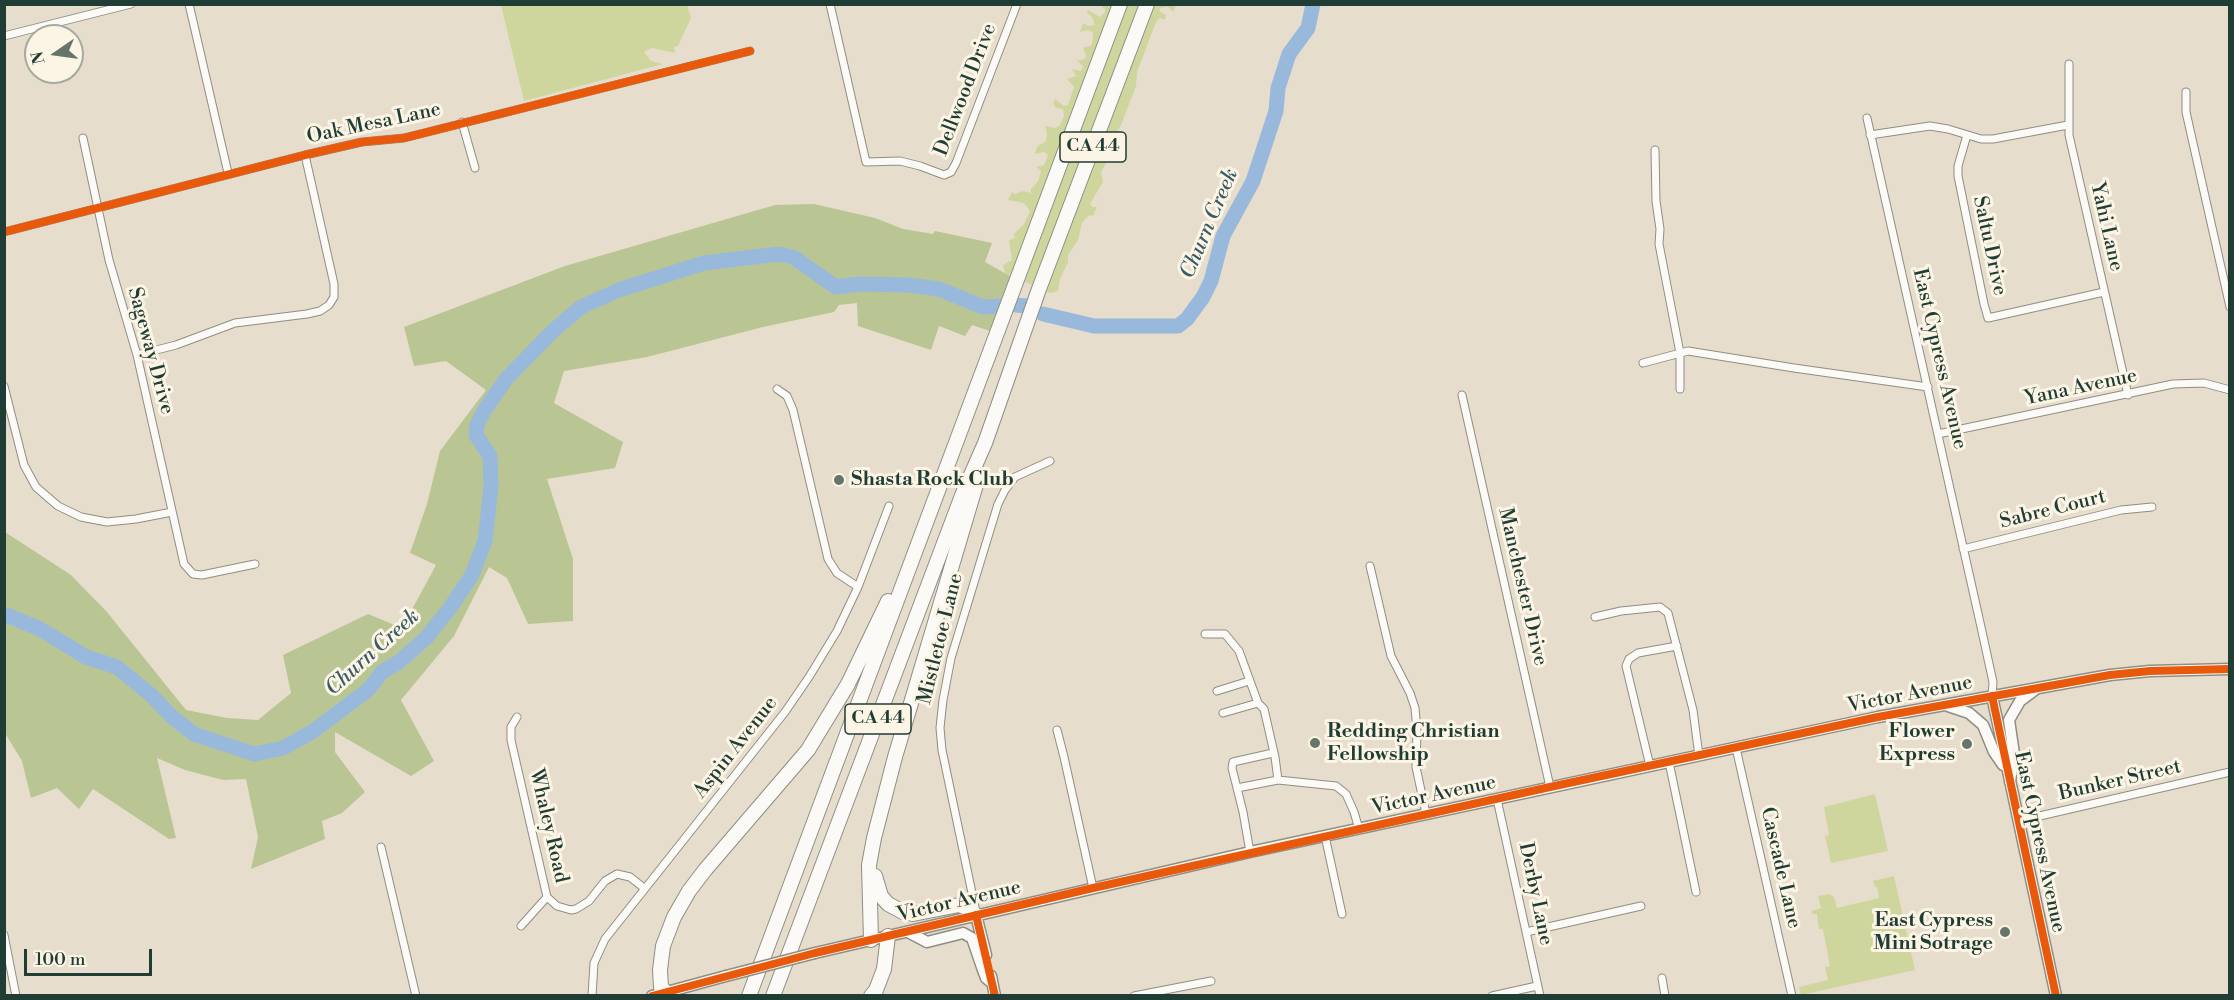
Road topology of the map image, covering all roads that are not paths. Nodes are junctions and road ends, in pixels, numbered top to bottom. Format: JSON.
{"nodes":[{"id":1,"x":131,"y":4,"type":"edge"},
{"id":2,"x":189,"y":4,"type":"edge"},
{"id":3,"x":830,"y":4,"type":"edge"},
{"id":4,"x":1017,"y":4,"type":"edge"},
{"id":5,"x":1120,"y":4,"type":"edge"},
{"id":6,"x":1146,"y":4,"type":"edge"},
{"id":7,"x":4,"y":36,"type":"edge"},
{"id":8,"x":750,"y":51,"type":"dead end"},
{"id":9,"x":2069,"y":64,"type":"dead end"},
{"id":10,"x":2186,"y":92,"type":"dead end"},
{"id":11,"x":1867,"y":118,"type":"dead end"},
{"id":12,"x":462,"y":122,"type":"junction"},
{"id":13,"x":2068,"y":125,"type":"junction"},
{"id":14,"x":1870,"y":135,"type":"junction"},
{"id":15,"x":1967,"y":135,"type":"junction"},
{"id":16,"x":83,"y":138,"type":"dead end"},
{"id":17,"x":1655,"y":150,"type":"dead end"},
{"id":18,"x":305,"y":155,"type":"junction"},
{"id":19,"x":475,"y":168,"type":"dead end"},
{"id":20,"x":228,"y":173,"type":"junction"},
{"id":21,"x":98,"y":208,"type":"junction"},
{"id":22,"x":4,"y":232,"type":"edge"},
{"id":23,"x":2104,"y":292,"type":"junction"},
{"id":24,"x":2229,"y":307,"type":"edge"},
{"id":25,"x":1680,"y":353,"type":"junction"},
{"id":26,"x":137,"y":355,"type":"junction"},
{"id":27,"x":1643,"y":363,"type":"dead end"},
{"id":28,"x":4,"y":386,"type":"edge"},
{"id":29,"x":1928,"y":387,"type":"junction"},
{"id":30,"x":777,"y":389,"type":"dead end"},
{"id":31,"x":1680,"y":389,"type":"dead end"},
{"id":32,"x":2229,"y":390,"type":"edge"},
{"id":33,"x":1462,"y":395,"type":"dead end"},
{"id":34,"x":2128,"y":395,"type":"junction"},
{"id":35,"x":1938,"y":434,"type":"junction"},
{"id":36,"x":986,"y":443,"type":"junction"},
{"id":37,"x":1050,"y":461,"type":"dead end"},
{"id":38,"x":890,"y":506,"type":"dead end"},
{"id":39,"x":2152,"y":507,"type":"dead end"},
{"id":40,"x":171,"y":512,"type":"junction"},
{"id":41,"x":1963,"y":549,"type":"junction"},
{"id":42,"x":911,"y":562,"type":"junction"},
{"id":43,"x":255,"y":564,"type":"dead end"},
{"id":44,"x":1370,"y":566,"type":"dead end"},
{"id":45,"x":858,"y":586,"type":"junction"},
{"id":46,"x":1595,"y":617,"type":"dead end"},
{"id":47,"x":1205,"y":634,"type":"dead end"},
{"id":48,"x":1677,"y":646,"type":"junction"},
{"id":49,"x":2229,"y":669,"type":"edge"},
{"id":50,"x":1249,"y":681,"type":"junction"},
{"id":51,"x":2043,"y":686,"type":"junction"},
{"id":52,"x":1217,"y":691,"type":"dead end"},
{"id":53,"x":1992,"y":696,"type":"junction"},
{"id":54,"x":1257,"y":703,"type":"junction"},
{"id":55,"x":1941,"y":705,"type":"junction"},
{"id":56,"x":1223,"y":713,"type":"dead end"},
{"id":57,"x":517,"y":717,"type":"dead end"},
{"id":58,"x":1056,"y":730,"type":"dead end"},
{"id":59,"x":1736,"y":748,"type":"junction"},
{"id":60,"x":1273,"y":753,"type":"junction"},
{"id":61,"x":1699,"y":756,"type":"junction"},
{"id":62,"x":1669,"y":762,"type":"junction"},
{"id":63,"x":1650,"y":766,"type":"junction"},
{"id":64,"x":2006,"y":768,"type":"junction"},
{"id":65,"x":2229,"y":772,"type":"edge"},
{"id":66,"x":1278,"y":780,"type":"junction"},
{"id":67,"x":2009,"y":785,"type":"junction"},
{"id":68,"x":1550,"y":787,"type":"junction"},
{"id":69,"x":1237,"y":788,"type":"junction"},
{"id":70,"x":1497,"y":799,"type":"junction"},
{"id":71,"x":1426,"y":814,"type":"junction"},
{"id":72,"x":2018,"y":821,"type":"junction"},
{"id":73,"x":1359,"y":829,"type":"junction"},
{"id":74,"x":1325,"y":836,"type":"junction"},
{"id":75,"x":874,"y":838,"type":"junction"},
{"id":76,"x":381,"y":847,"type":"dead end"},
{"id":77,"x":1250,"y":852,"type":"junction"},
{"id":78,"x":644,"y":888,"type":"junction"},
{"id":79,"x":1093,"y":888,"type":"junction"},
{"id":80,"x":1696,"y":892,"type":"dead end"},
{"id":81,"x":547,"y":897,"type":"junction"},
{"id":82,"x":1641,"y":906,"type":"dead end"},
{"id":83,"x":1342,"y":914,"type":"dead end"},
{"id":84,"x":976,"y":915,"type":"junction"},
{"id":85,"x":521,"y":926,"type":"dead end"},
{"id":86,"x":908,"y":932,"type":"junction"},
{"id":87,"x":1526,"y":932,"type":"junction"},
{"id":88,"x":4,"y":935,"type":"edge"},
{"id":89,"x":888,"y":936,"type":"junction"},
{"id":90,"x":871,"y":940,"type":"junction"},
{"id":91,"x":1662,"y":978,"type":"dead end"},
{"id":92,"x":1211,"y":981,"type":"dead end"},
{"id":93,"x":992,"y":983,"type":"junction"},
{"id":94,"x":1538,"y":986,"type":"junction"},
{"id":95,"x":662,"y":995,"type":"edge"},
{"id":96,"x":16,"y":996,"type":"edge"},
{"id":97,"x":416,"y":996,"type":"edge"},
{"id":98,"x":592,"y":996,"type":"edge"},
{"id":99,"x":749,"y":996,"type":"edge"},
{"id":100,"x":773,"y":996,"type":"edge"},
{"id":101,"x":871,"y":996,"type":"edge"},
{"id":102,"x":995,"y":996,"type":"edge"},
{"id":103,"x":1134,"y":996,"type":"edge"},
{"id":104,"x":1492,"y":996,"type":"edge"},
{"id":105,"x":1540,"y":996,"type":"edge"},
{"id":106,"x":1665,"y":996,"type":"edge"},
{"id":107,"x":1792,"y":996,"type":"edge"},
{"id":108,"x":2056,"y":996,"type":"edge"}],
"edges":[{"from":1,"to":7,"type":"street"},
{"from":2,"to":20,"type":"street"},
{"from":3,"to":4,"type":"street","name":"Dellwood Drive"},
{"from":5,"to":42,"type":"highway","number":"CA 44"},
{"from":6,"to":36,"type":"highway","number":"CA 44"},
{"from":8,"to":12,"type":"street","name":"Oak Mesa Lane"},
{"from":9,"to":13,"type":"street","name":"Yahi Lane"},
{"from":10,"to":24,"type":"street"},
{"from":11,"to":14,"type":"street","name":"East Cypress Avenue"},
{"from":12,"to":18,"type":"street","name":"Oak Mesa Lane"},
{"from":12,"to":19,"type":"street"},
{"from":13,"to":15,"type":"street"},
{"from":13,"to":23,"type":"street","name":"Yahi Lane"},
{"from":14,"to":15,"type":"street"},
{"from":14,"to":29,"type":"street","name":"East Cypress Avenue"},
{"from":15,"to":23,"type":"street","name":"Saltu Drive"},
{"from":16,"to":21,"type":"street","name":"Sageway Drive"},
{"from":17,"to":25,"type":"street"},
{"from":18,"to":20,"type":"street","name":"Oak Mesa Lane"},
{"from":18,"to":26,"type":"street"},
{"from":20,"to":21,"type":"street","name":"Oak Mesa Lane"},
{"from":21,"to":22,"type":"street","name":"Oak Mesa Lane"},
{"from":21,"to":26,"type":"street","name":"Sageway Drive"},
{"from":23,"to":34,"type":"street","name":"Yahi Lane"},
{"from":25,"to":27,"type":"street"},
{"from":25,"to":29,"type":"street"},
{"from":25,"to":31,"type":"street"},
{"from":26,"to":40,"type":"street","name":"Sageway Drive"},
{"from":28,"to":40,"type":"street"},
{"from":29,"to":35,"type":"street","name":"East Cypress Avenue"},
{"from":30,"to":45,"type":"street"},
{"from":32,"to":34,"type":"street","name":"Yana Avenue"},
{"from":33,"to":68,"type":"street","name":"Manchester Drive"},
{"from":34,"to":35,"type":"street","name":"Yana Avenue"},
{"from":35,"to":41,"type":"street","name":"East Cypress Avenue"},
{"from":36,"to":75,"type":"highway"},
{"from":36,"to":100,"type":"highway","number":"CA 44"},
{"from":37,"to":84,"type":"street","name":"Mistletoe Lane"},
{"from":38,"to":45,"type":"street","name":"Aspin Avenue"},
{"from":39,"to":41,"type":"street","name":"Sabre Court"},
{"from":40,"to":43,"type":"street","name":"Sageway Drive"},
{"from":41,"to":53,"type":"street","name":"East Cypress Avenue"},
{"from":42,"to":95,"type":"highway"},
{"from":42,"to":99,"type":"highway","number":"CA 44"},
{"from":44,"to":71,"type":"street"},
{"from":45,"to":78,"type":"street","name":"Aspin Avenue"},
{"from":46,"to":48,"type":"street"},
{"from":47,"to":50,"type":"street"},
{"from":48,"to":61,"type":"street"},
{"from":48,"to":63,"type":"street"},
{"from":49,"to":51,"type":"main road","name":"Victor Avenue"},
{"from":50,"to":52,"type":"street"},
{"from":50,"to":54,"type":"street"},
{"from":51,"to":53,"type":"main road","name":"Victor Avenue"},
{"from":51,"to":67,"type":"main road"},
{"from":53,"to":55,"type":"main road","name":"Victor Avenue"},
{"from":53,"to":64,"type":"main road","name":"East Cypress Avenue"},
{"from":54,"to":56,"type":"street"},
{"from":54,"to":60,"type":"street"},
{"from":55,"to":59,"type":"main road","name":"Victor Avenue"},
{"from":55,"to":64,"type":"main road"},
{"from":57,"to":81,"type":"street","name":"Whaley Road"},
{"from":58,"to":79,"type":"street"},
{"from":59,"to":61,"type":"main road","name":"Victor Avenue"},
{"from":59,"to":107,"type":"street","name":"Cascade Lane"},
{"from":60,"to":66,"type":"street"},
{"from":60,"to":69,"type":"street"},
{"from":61,"to":62,"type":"main road","name":"Victor Avenue"},
{"from":62,"to":63,"type":"main road","name":"Victor Avenue"},
{"from":62,"to":80,"type":"street"},
{"from":63,"to":68,"type":"main road","name":"Victor Avenue"},
{"from":64,"to":67,"type":"main road","name":"East Cypress Avenue"},
{"from":65,"to":72,"type":"street","name":"Bunker Street"},
{"from":66,"to":69,"type":"street"},
{"from":66,"to":73,"type":"street"},
{"from":67,"to":72,"type":"main road","name":"East Cypress Avenue"},
{"from":68,"to":70,"type":"main road","name":"Victor Avenue"},
{"from":69,"to":77,"type":"street"},
{"from":70,"to":71,"type":"main road","name":"Victor Avenue"},
{"from":70,"to":87,"type":"street","name":"Derby Lane"},
{"from":71,"to":73,"type":"main road","name":"Victor Avenue"},
{"from":72,"to":108,"type":"main road","name":"East Cypress Avenue"},
{"from":73,"to":74,"type":"main road","name":"Victor Avenue"},
{"from":74,"to":77,"type":"main road","name":"Victor Avenue"},
{"from":74,"to":83,"type":"street"},
{"from":75,"to":84,"type":"highway"},
{"from":75,"to":90,"type":"highway"},
{"from":76,"to":97,"type":"street"},
{"from":77,"to":79,"type":"main road","name":"Victor Avenue"},
{"from":78,"to":81,"type":"street","name":"Whaley Road"},
{"from":78,"to":98,"type":"street","name":"Aspin Avenue"},
{"from":79,"to":84,"type":"main road","name":"Victor Avenue"},
{"from":81,"to":85,"type":"street"},
{"from":82,"to":87,"type":"street"},
{"from":84,"to":86,"type":"main road","name":"Victor Avenue"},
{"from":84,"to":93,"type":"main road","name":"Mistletoe Lane"},
{"from":86,"to":89,"type":"main road","name":"Victor Avenue"},
{"from":86,"to":93,"type":"main road"},
{"from":87,"to":94,"type":"street","name":"Derby Lane"},
{"from":88,"to":96,"type":"street"},
{"from":89,"to":90,"type":"main road","name":"Victor Avenue"},
{"from":89,"to":101,"type":"highway"},
{"from":90,"to":95,"type":"main road","name":"Victor Avenue","bridge":true},
{"from":91,"to":106,"type":"street"},
{"from":92,"to":103,"type":"street"},
{"from":93,"to":102,"type":"main road","name":"Mistletoe Lane"},
{"from":94,"to":104,"type":"street"},
{"from":94,"to":105,"type":"street","name":"Derby Lane"}]}
